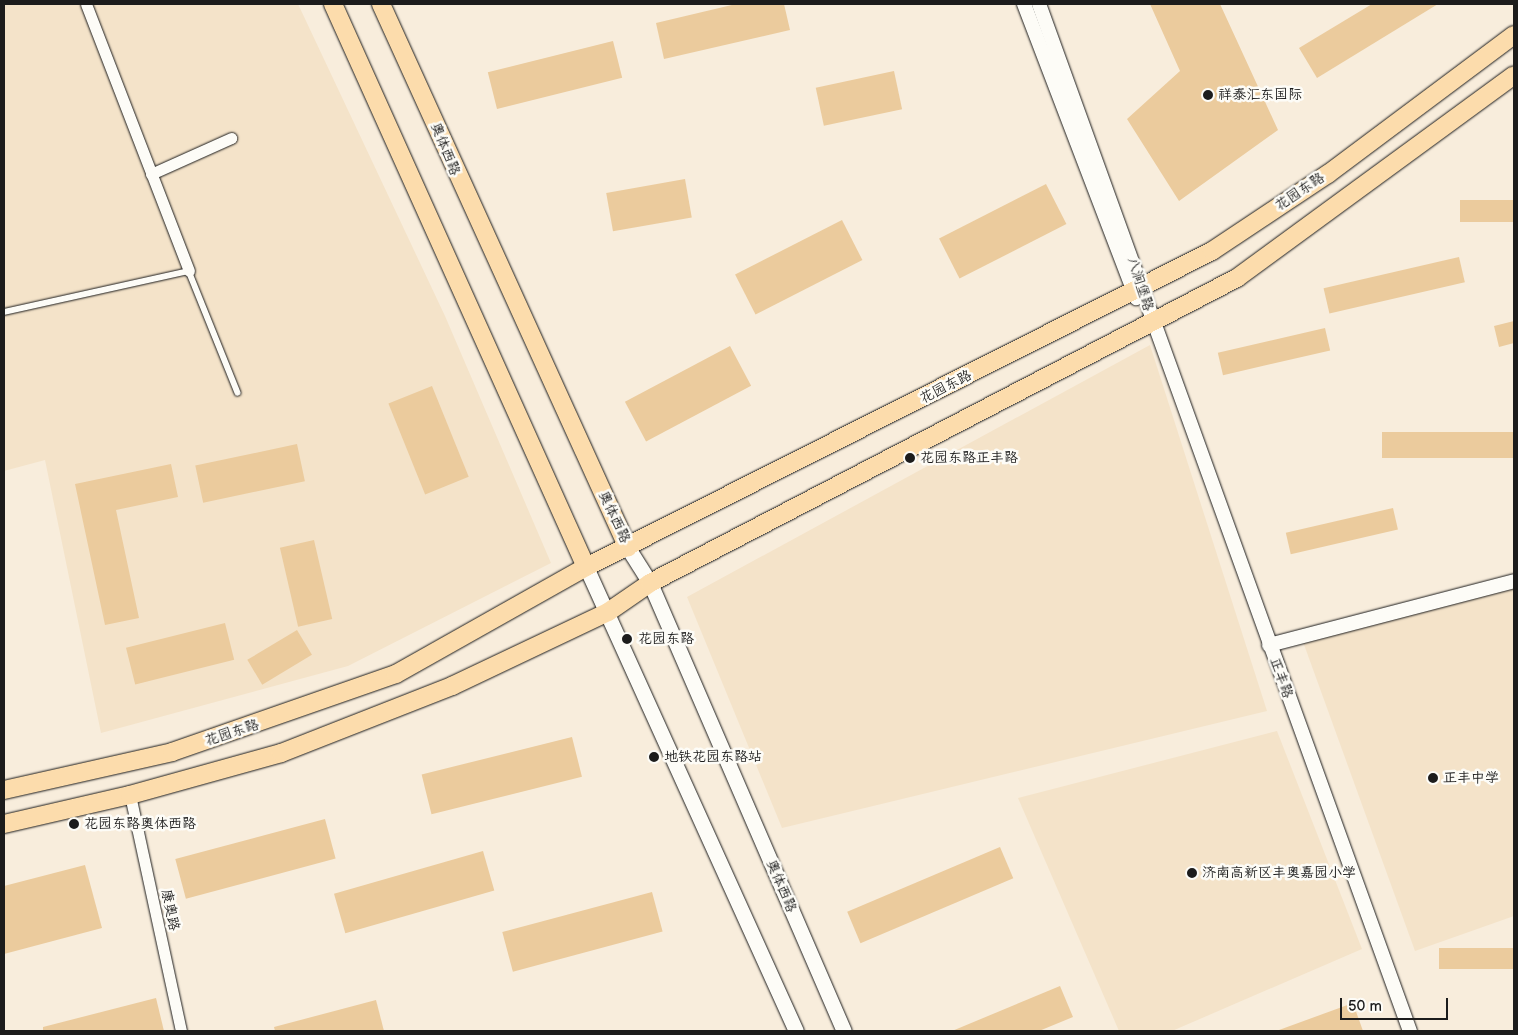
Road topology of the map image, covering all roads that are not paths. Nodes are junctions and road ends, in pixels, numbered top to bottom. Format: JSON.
{"nodes":[{"id":1,"x":86,"y":4,"type":"edge"},
{"id":2,"x":333,"y":4,"type":"edge"},
{"id":3,"x":381,"y":4,"type":"edge"},
{"id":4,"x":1024,"y":4,"type":"edge"},
{"id":5,"x":1039,"y":4,"type":"edge"},
{"id":6,"x":1514,"y":35,"type":"edge"},
{"id":7,"x":1514,"y":75,"type":"edge"},
{"id":8,"x":231,"y":138,"type":"dead end"},
{"id":9,"x":151,"y":174,"type":"junction"},
{"id":10,"x":189,"y":271,"type":"junction"},
{"id":11,"x":1137,"y":290,"type":"junction"},
{"id":12,"x":4,"y":312,"type":"edge"},
{"id":13,"x":1152,"y":324,"type":"junction"},
{"id":14,"x":238,"y":393,"type":"dead end"},
{"id":15,"x":628,"y":548,"type":"junction"},
{"id":16,"x":586,"y":567,"type":"junction"},
{"id":17,"x":1514,"y":581,"type":"edge"},
{"id":18,"x":650,"y":583,"type":"junction"},
{"id":19,"x":608,"y":612,"type":"junction"},
{"id":20,"x":1269,"y":645,"type":"junction"},
{"id":21,"x":4,"y":790,"type":"edge"},
{"id":22,"x":130,"y":795,"type":"junction"},
{"id":23,"x":4,"y":824,"type":"edge"},
{"id":24,"x":181,"y":1031,"type":"edge"},
{"id":25,"x":796,"y":1031,"type":"edge"},
{"id":26,"x":844,"y":1031,"type":"edge"},
{"id":27,"x":1410,"y":1031,"type":"edge"}],
"edges":[{"from":1,"to":9,"type":"street"},
{"from":2,"to":16,"type":"main road"},
{"from":3,"to":15,"type":"main road","name":"奥体西路"},
{"from":4,"to":11,"type":"street","name":"八涧堡路"},
{"from":5,"to":11,"type":"street","name":"八涧堡路"},
{"from":6,"to":11,"type":"main road","name":"花园东路"},
{"from":7,"to":13,"type":"main road"},
{"from":8,"to":9,"type":"street"},
{"from":9,"to":10,"type":"street"},
{"from":10,"to":12,"type":"lane"},
{"from":10,"to":14,"type":"lane"},
{"from":11,"to":13,"type":"street","name":"八涧堡路"},
{"from":11,"to":15,"type":"main road","name":"花园东路"},
{"from":13,"to":18,"type":"main road"},
{"from":13,"to":20,"type":"street","name":"正丰路"},
{"from":15,"to":16,"type":"main road","name":"花园东路"},
{"from":15,"to":18,"type":"main road","name":"奥体西路"},
{"from":16,"to":19,"type":"main road"},
{"from":16,"to":21,"type":"main road","name":"花园东路"},
{"from":17,"to":20,"type":"street"},
{"from":18,"to":19,"type":"main road"},
{"from":18,"to":26,"type":"main road","name":"奥体西路"},
{"from":19,"to":22,"type":"main road"},
{"from":19,"to":25,"type":"main road"},
{"from":20,"to":27,"type":"street","name":"正丰路"},
{"from":22,"to":23,"type":"main road"},
{"from":22,"to":24,"type":"street","name":"康奥路"}]}
